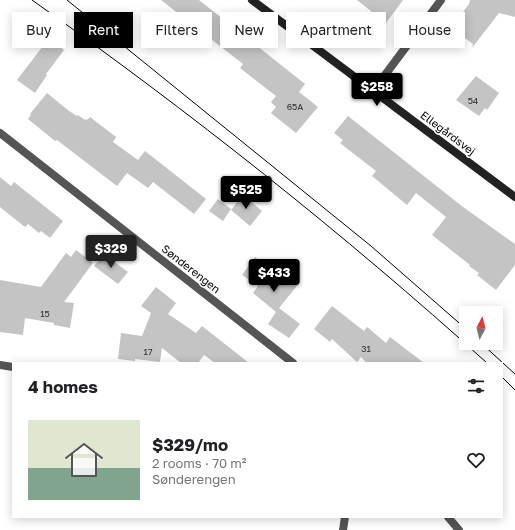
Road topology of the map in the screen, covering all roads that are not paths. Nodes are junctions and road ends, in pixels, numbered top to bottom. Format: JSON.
{"nodes":[{"id":1,"x":252,"y":0,"type":"edge"},
{"id":2,"x":442,"y":0,"type":"edge"},
{"id":3,"x":373,"y":91,"type":"junction"},
{"id":4,"x":0,"y":134,"type":"edge"},
{"id":5,"x":515,"y":197,"type":"edge"},
{"id":6,"x":292,"y":362,"type":"edge"},
{"id":7,"x":0,"y":365,"type":"edge"},
{"id":8,"x":12,"y":367,"type":"edge"},
{"id":9,"x":345,"y":518,"type":"edge"},
{"id":10,"x":449,"y":518,"type":"edge"},
{"id":11,"x":343,"y":530,"type":"edge"},
{"id":12,"x":459,"y":530,"type":"edge"}],
"edges":[{"from":1,"to":3,"type":"street","name":"Ellegårdsvej"},
{"from":2,"to":3,"type":"street"},
{"from":3,"to":5,"type":"street","name":"Ellegårdsvej"},
{"from":4,"to":6,"type":"street","name":"Sønderengen"},
{"from":7,"to":8,"type":"street"},
{"from":9,"to":11,"type":"street"},
{"from":10,"to":12,"type":"street"}]}
